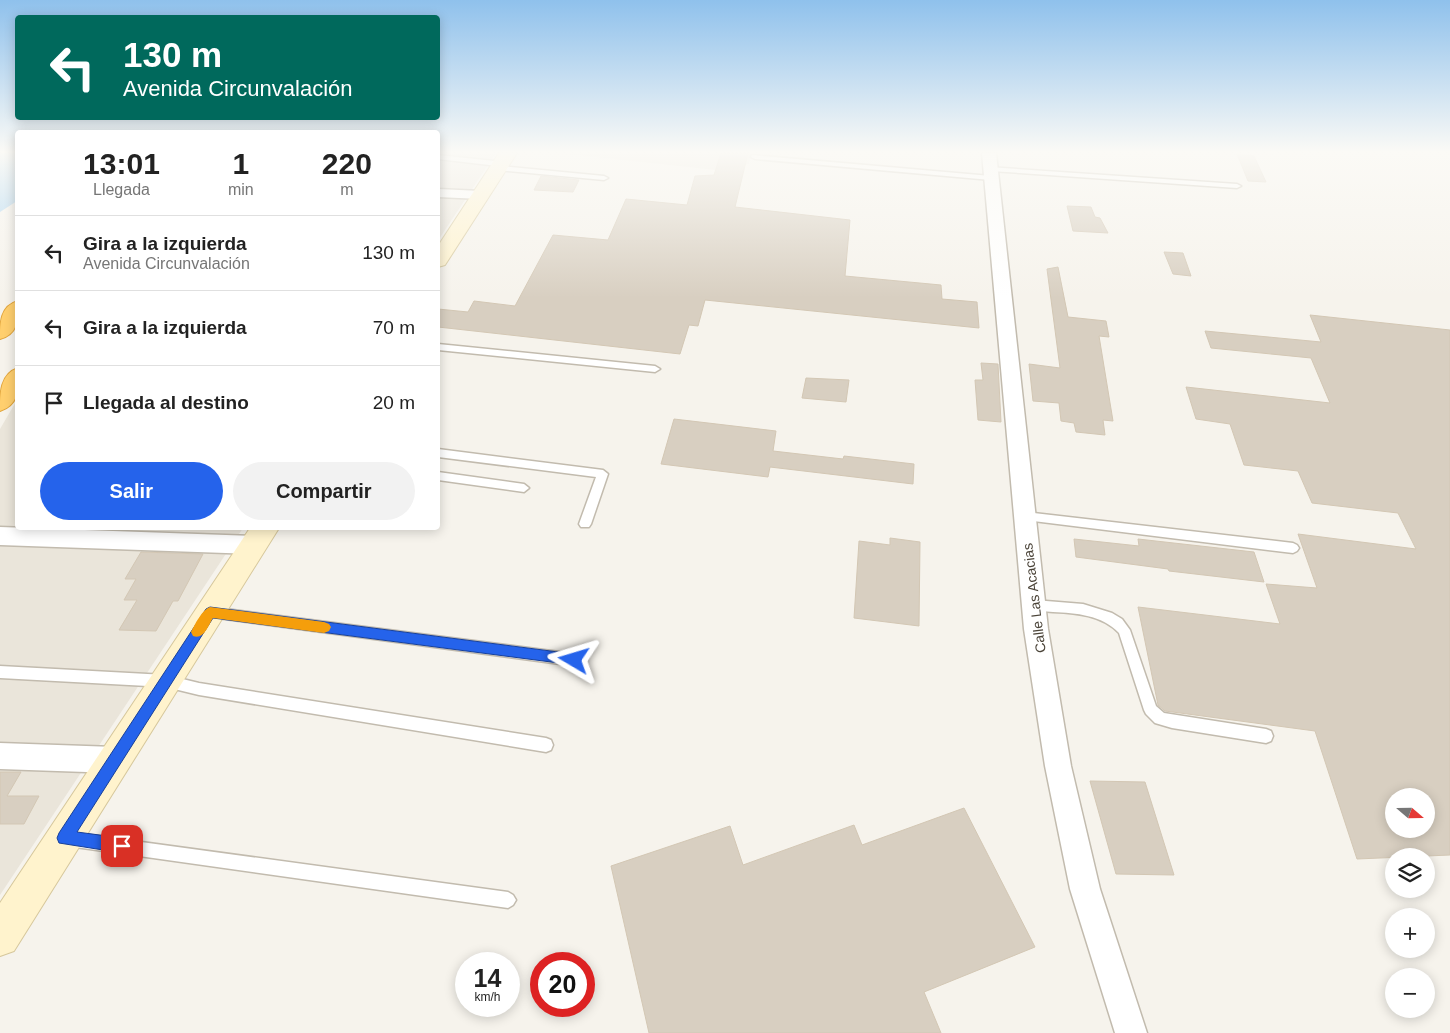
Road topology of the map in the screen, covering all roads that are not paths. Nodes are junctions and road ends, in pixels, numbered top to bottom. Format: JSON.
{"nodes":[{"id":1,"x":477,"y":201,"type":"edge"},
{"id":2,"x":993,"y":201,"type":"edge"},
{"id":3,"x":440,"y":258,"type":"edge"},
{"id":4,"x":15,"y":312,"type":"edge"},
{"id":5,"x":0,"y":332,"type":"edge"},
{"id":6,"x":440,"y":347,"type":"edge"},
{"id":7,"x":655,"y":368,"type":"dead end"},
{"id":8,"x":15,"y":380,"type":"edge"},
{"id":9,"x":0,"y":402,"type":"edge"},
{"id":10,"x":440,"y":453,"type":"edge"},
{"id":11,"x":440,"y":476,"type":"edge"},
{"id":12,"x":524,"y":488,"type":"dead end"},
{"id":13,"x":1025,"y":516,"type":"junction"},
{"id":14,"x":585,"y":524,"type":"dead end"},
{"id":15,"x":0,"y":536,"type":"edge"},
{"id":16,"x":260,"y":536,"type":"edge"},
{"id":17,"x":1293,"y":548,"type":"dead end"},
{"id":18,"x":1034,"y":605,"type":"junction"},
{"id":19,"x":210,"y":612,"type":"junction"},
{"id":20,"x":574,"y":660,"type":"dead end"},
{"id":21,"x":0,"y":672,"type":"edge"},
{"id":22,"x":166,"y":681,"type":"junction"},
{"id":23,"x":1266,"y":736,"type":"dead end"},
{"id":24,"x":546,"y":745,"type":"dead end"},
{"id":25,"x":0,"y":756,"type":"edge"},
{"id":26,"x":115,"y":760,"type":"junction"},
{"id":27,"x":64,"y":838,"type":"junction"},
{"id":28,"x":508,"y":900,"type":"dead end"},
{"id":29,"x":0,"y":937,"type":"edge"},
{"id":30,"x":1132,"y":1033,"type":"edge"}],
"edges":[{"from":1,"to":3,"type":"street"},
{"from":2,"to":13,"type":"street","name":"Calle Las Acacias"},
{"from":4,"to":5,"type":"highway"},
{"from":6,"to":7,"type":"lane"},
{"from":8,"to":9,"type":"highway"},
{"from":10,"to":14,"type":"lane"},
{"from":11,"to":12,"type":"lane"},
{"from":13,"to":17,"type":"lane"},
{"from":13,"to":18,"type":"street","name":"Calle Las Acacias"},
{"from":15,"to":16,"type":"street"},
{"from":16,"to":19,"type":"street"},
{"from":18,"to":23,"type":"lane"},
{"from":18,"to":30,"type":"street","name":"Calle Las Acacias"},
{"from":19,"to":20,"type":"lane"},
{"from":19,"to":22,"type":"street"},
{"from":21,"to":22,"type":"lane"},
{"from":22,"to":24,"type":"lane"},
{"from":22,"to":26,"type":"street"},
{"from":25,"to":26,"type":"street"},
{"from":26,"to":27,"type":"street"},
{"from":27,"to":28,"type":"lane"},
{"from":27,"to":29,"type":"street"}]}
